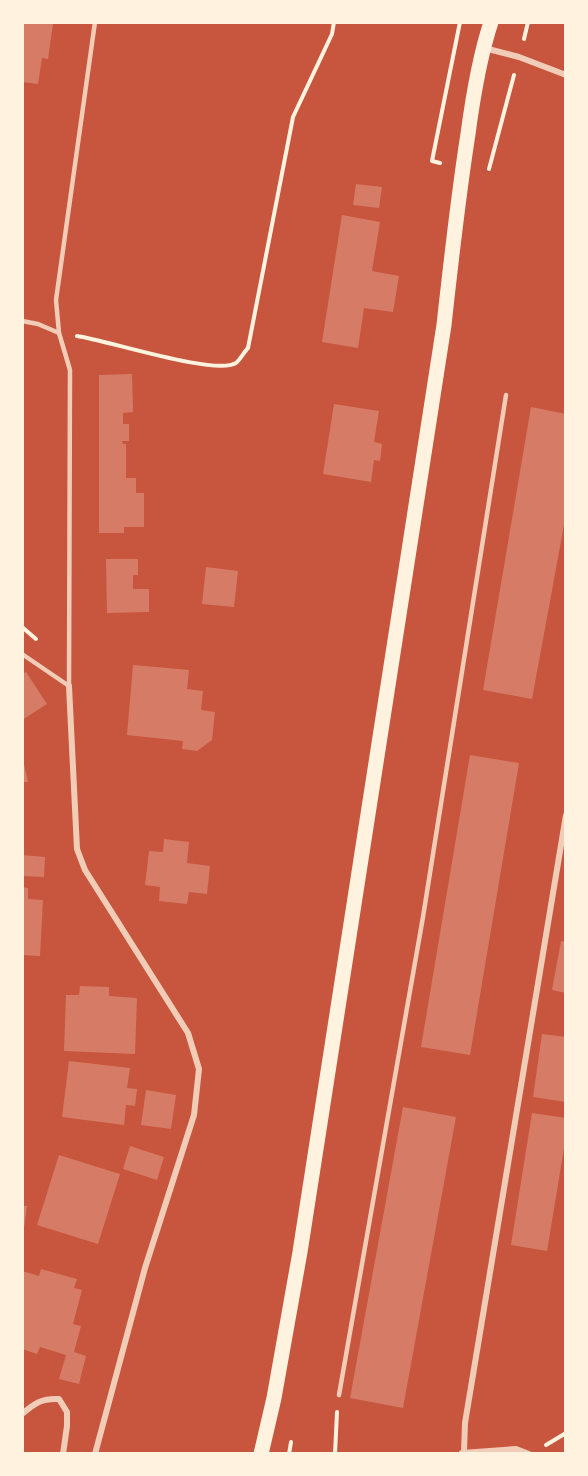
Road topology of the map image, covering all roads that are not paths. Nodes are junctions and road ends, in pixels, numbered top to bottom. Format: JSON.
{"nodes":[{"id":1,"x":95,"y":22,"type":"edge"},
{"id":2,"x":491,"y":22,"type":"edge"},
{"id":3,"x":483,"y":48,"type":"junction"},
{"id":4,"x":566,"y":75,"type":"edge"},
{"id":5,"x":22,"y":321,"type":"edge"},
{"id":6,"x":59,"y":333,"type":"junction"},
{"id":7,"x":506,"y":395,"type":"dead end"},
{"id":8,"x":22,"y":654,"type":"edge"},
{"id":9,"x":69,"y":686,"type":"junction"},
{"id":10,"x":566,"y":815,"type":"edge"},
{"id":11,"x":339,"y":1395,"type":"road end"},
{"id":12,"x":22,"y":1414,"type":"edge"},
{"id":13,"x":463,"y":1453,"type":"edge"},
{"id":14,"x":63,"y":1454,"type":"edge"},
{"id":15,"x":95,"y":1454,"type":"edge"},
{"id":16,"x":261,"y":1454,"type":"edge"},
{"id":17,"x":529,"y":1454,"type":"edge"}],
"edges":[{"from":1,"to":6,"type":"lane"},
{"from":2,"to":3,"type":"main road"},
{"from":3,"to":4,"type":"street"},
{"from":3,"to":16,"type":"main road"},
{"from":5,"to":6,"type":"lane"},
{"from":6,"to":9,"type":"lane"},
{"from":7,"to":11,"type":"lane"},
{"from":8,"to":9,"type":"lane"},
{"from":9,"to":15,"type":"street"},
{"from":10,"to":13,"type":"street"},
{"from":12,"to":14,"type":"street"},
{"from":13,"to":17,"type":"street"}]}
